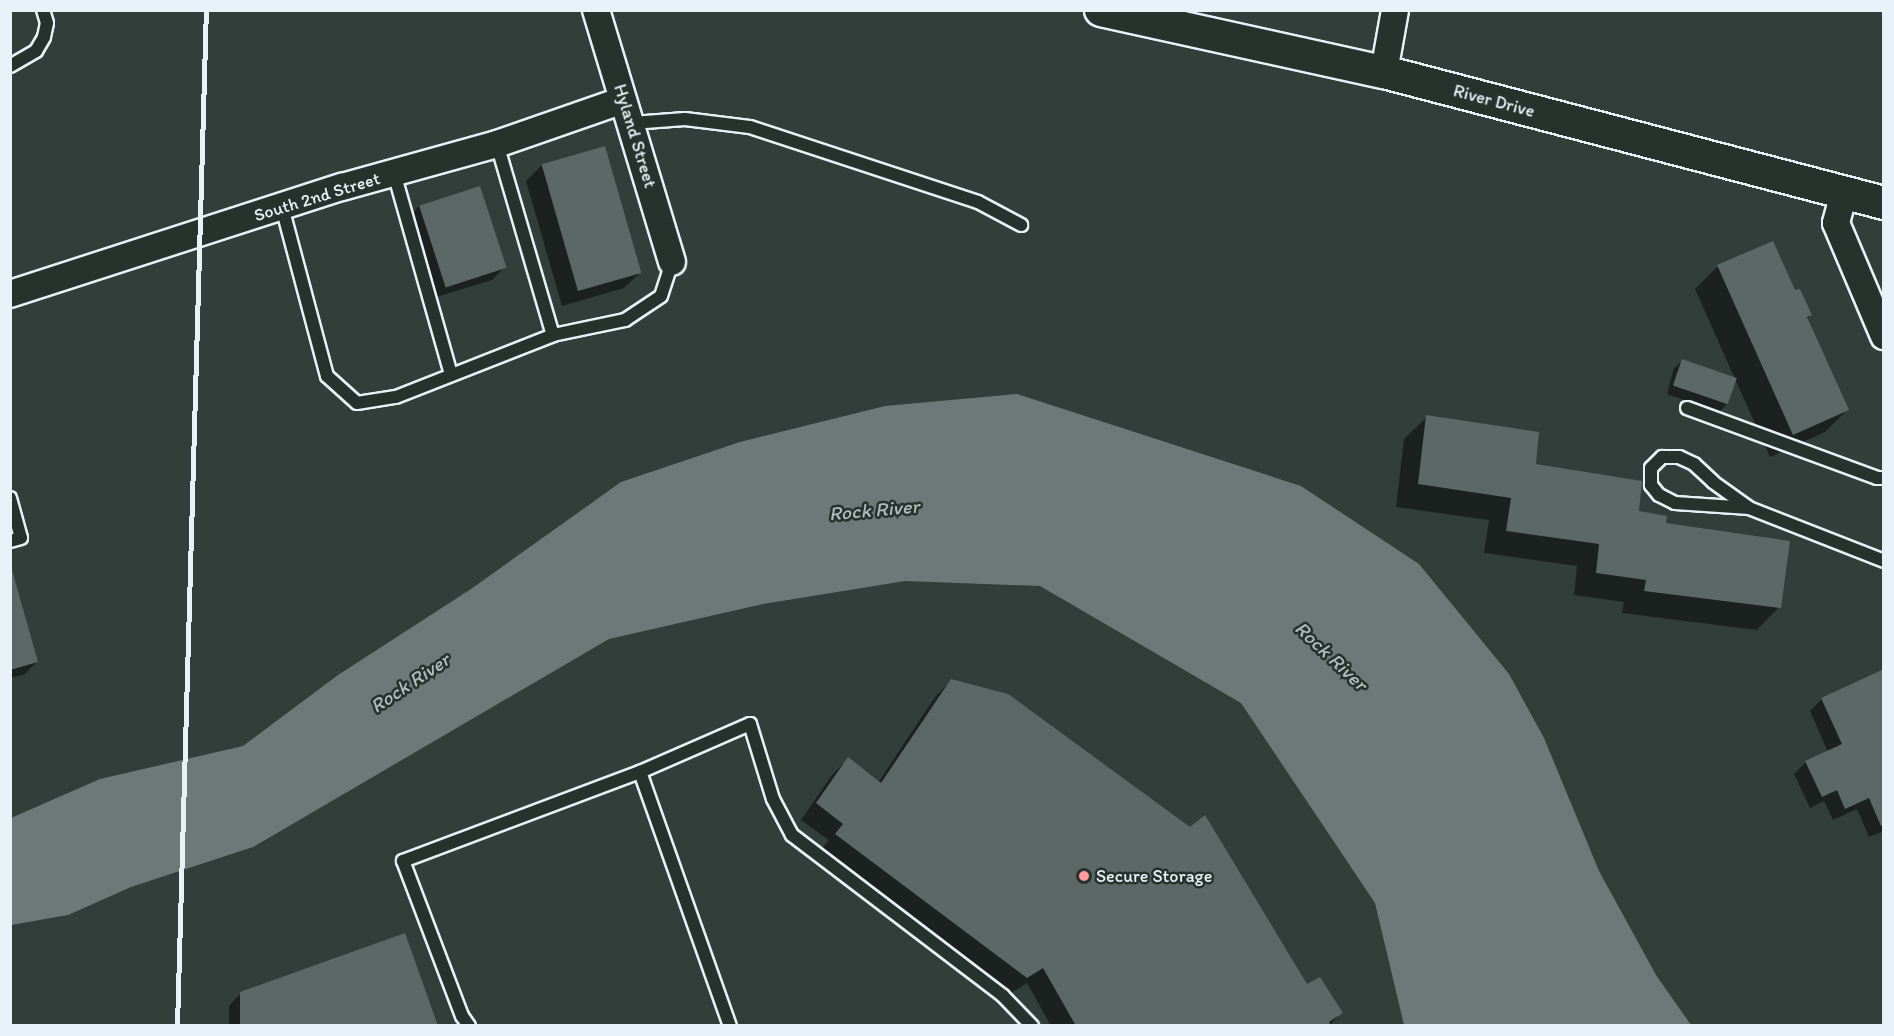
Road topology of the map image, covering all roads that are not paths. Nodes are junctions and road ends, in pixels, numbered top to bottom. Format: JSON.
{"nodes":[{"id":1,"x":44,"y":10,"type":"edge"},
{"id":2,"x":596,"y":10,"type":"edge"},
{"id":3,"x":1101,"y":10,"type":"edge"},
{"id":4,"x":1395,"y":10,"type":"edge"},
{"id":5,"x":10,"y":66,"type":"edge"},
{"id":6,"x":1384,"y":72,"type":"junction"},
{"id":7,"x":623,"y":99,"type":"junction"},
{"id":8,"x":632,"y":123,"type":"junction"},
{"id":9,"x":497,"y":144,"type":"junction"},
{"id":10,"x":394,"y":173,"type":"junction"},
{"id":11,"x":1844,"y":193,"type":"junction"},
{"id":12,"x":1884,"y":203,"type":"edge"},
{"id":13,"x":282,"y":207,"type":"junction"},
{"id":14,"x":1021,"y":225,"type":"dead end"},
{"id":15,"x":672,"y":262,"type":"joint"},
{"id":16,"x":10,"y":294,"type":"edge"},
{"id":17,"x":553,"y":335,"type":"junction"},
{"id":18,"x":1884,"y":336,"type":"edge"},
{"id":19,"x":451,"y":374,"type":"junction"},
{"id":20,"x":1687,"y":408,"type":"dead end"},
{"id":21,"x":1884,"y":478,"type":"edge"},
{"id":22,"x":10,"y":498,"type":"edge"},
{"id":23,"x":1749,"y":508,"type":"junction"},
{"id":24,"x":10,"y":541,"type":"edge"},
{"id":25,"x":1884,"y":561,"type":"edge"},
{"id":26,"x":640,"y":772,"type":"junction"},
{"id":27,"x":470,"y":1026,"type":"edge"},
{"id":28,"x":730,"y":1026,"type":"edge"},
{"id":29,"x":1032,"y":1026,"type":"edge"}],
"edges":[{"from":1,"to":5,"type":"lane"},
{"from":2,"to":7,"type":"street","name":"Hyland Street"},
{"from":3,"to":6,"type":"street","name":"River Drive"},
{"from":4,"to":6,"type":"street"},
{"from":6,"to":11,"type":"street","name":"River Drive"},
{"from":7,"to":8,"type":"street","name":"Hyland Street"},
{"from":7,"to":9,"type":"street","name":"South 2nd Street"},
{"from":8,"to":14,"type":"lane"},
{"from":8,"to":15,"type":"street","name":"Hyland Street"},
{"from":9,"to":10,"type":"street","name":"South 2nd Street"},
{"from":9,"to":17,"type":"lane"},
{"from":10,"to":13,"type":"street","name":"South 2nd Street"},
{"from":10,"to":19,"type":"lane"},
{"from":11,"to":12,"type":"street","name":"River Drive"},
{"from":11,"to":18,"type":"street"},
{"from":13,"to":16,"type":"street","name":"South 2nd Street"},
{"from":13,"to":19,"type":"lane"},
{"from":15,"to":17,"type":"lane"},
{"from":17,"to":19,"type":"lane"},
{"from":20,"to":21,"type":"lane"},
{"from":22,"to":24,"type":"lane"},
{"from":23,"to":23,"type":"lane"},
{"from":23,"to":25,"type":"lane"},
{"from":26,"to":27,"type":"lane"},
{"from":26,"to":28,"type":"lane"},
{"from":26,"to":29,"type":"lane"}]}
